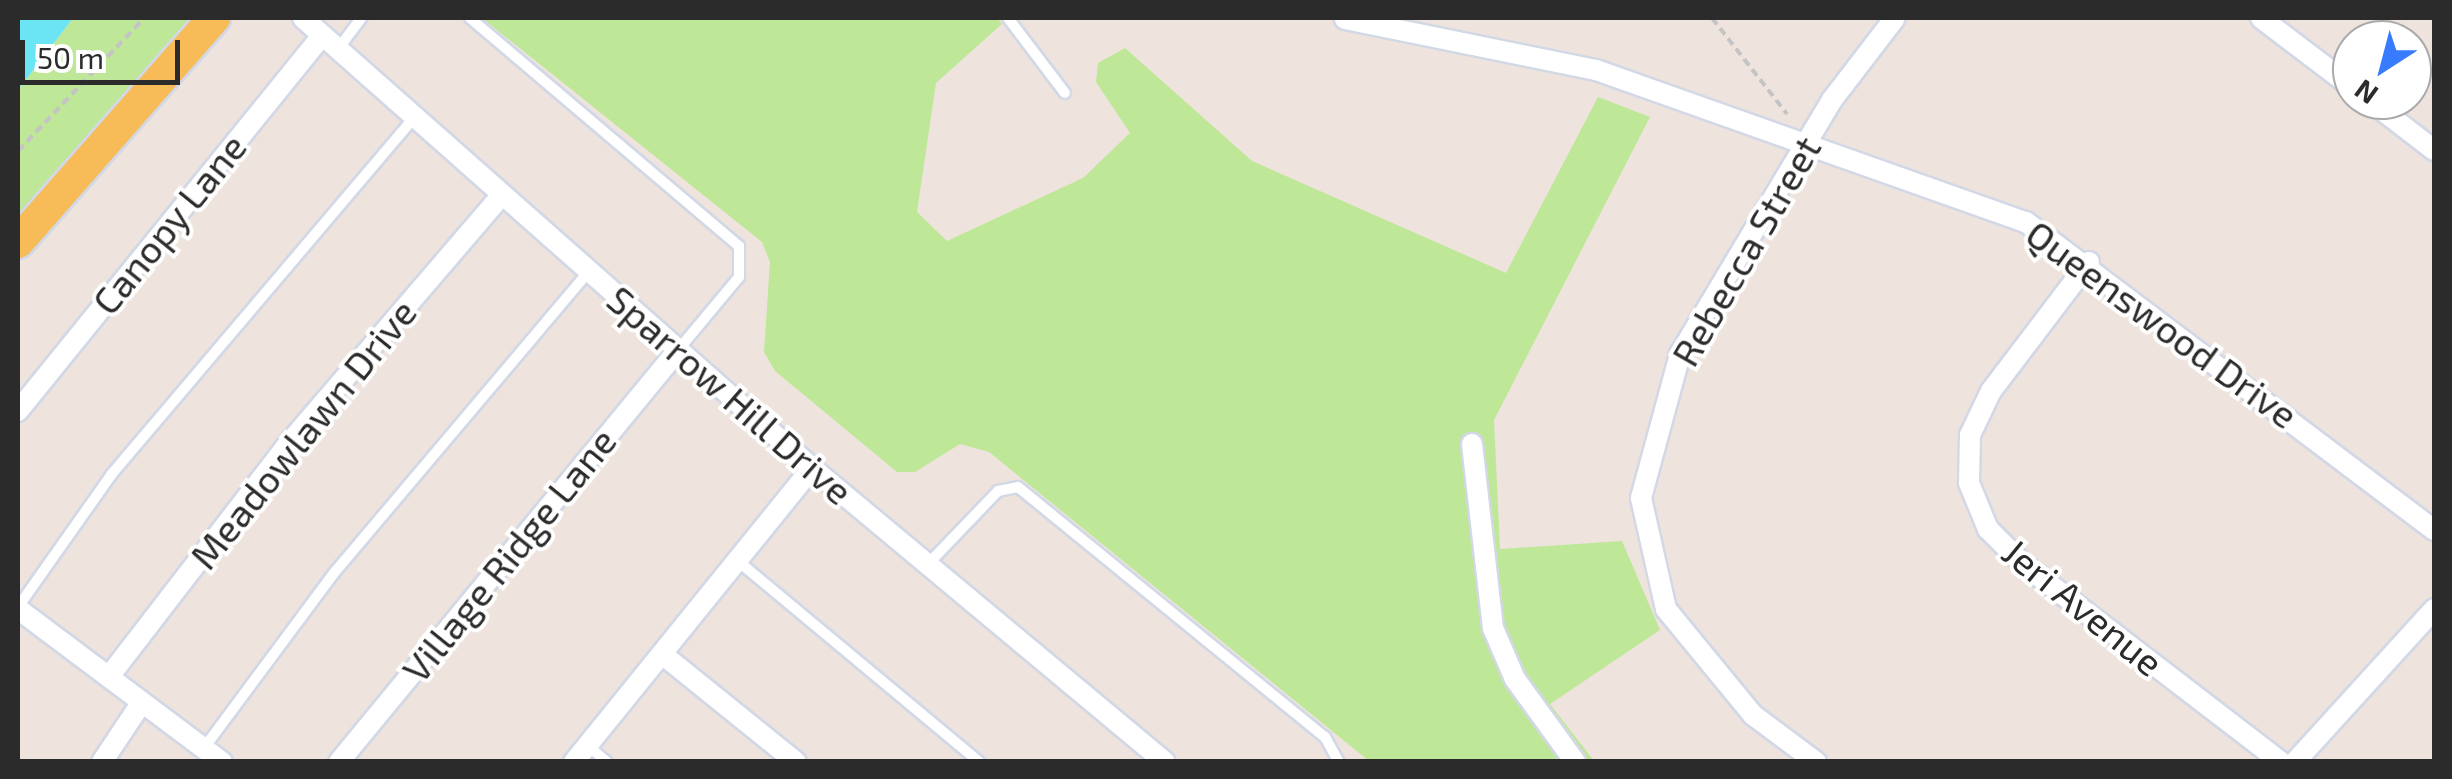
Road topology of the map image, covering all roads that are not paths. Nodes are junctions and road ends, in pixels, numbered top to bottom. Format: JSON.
{"nodes":[{"id":1,"x":214,"y":18,"type":"edge"},
{"id":2,"x":303,"y":18,"type":"edge"},
{"id":3,"x":361,"y":18,"type":"edge"},
{"id":4,"x":470,"y":18,"type":"edge"},
{"id":5,"x":1008,"y":18,"type":"edge"},
{"id":6,"x":1895,"y":18,"type":"edge"},
{"id":7,"x":2262,"y":18,"type":"edge"},
{"id":8,"x":1345,"y":19,"type":"edge"},
{"id":9,"x":329,"y":44,"type":"junction"},
{"id":10,"x":2332,"y":72,"type":"edge"},
{"id":11,"x":1065,"y":92,"type":"dead end"},
{"id":12,"x":413,"y":119,"type":"junction"},
{"id":13,"x":2395,"y":120,"type":"edge"},
{"id":14,"x":1808,"y":141,"type":"junction"},
{"id":15,"x":2434,"y":150,"type":"edge"},
{"id":16,"x":500,"y":197,"type":"junction"},
{"id":17,"x":18,"y":242,"type":"edge"},
{"id":18,"x":2088,"y":262,"type":"junction"},
{"id":19,"x":588,"y":272,"type":"junction"},
{"id":20,"x":679,"y":349,"type":"junction"},
{"id":21,"x":18,"y":411,"type":"edge"},
{"id":22,"x":1472,"y":444,"type":"dead end"},
{"id":23,"x":812,"y":468,"type":"junction"},
{"id":24,"x":2434,"y":530,"type":"edge"},
{"id":25,"x":737,"y":561,"type":"junction"},
{"id":26,"x":928,"y":564,"type":"junction"},
{"id":27,"x":18,"y":608,"type":"edge"},
{"id":28,"x":2434,"y":608,"type":"edge"},
{"id":29,"x":662,"y":654,"type":"junction"},
{"id":30,"x":111,"y":674,"type":"junction"},
{"id":31,"x":140,"y":704,"type":"junction"},
{"id":32,"x":204,"y":749,"type":"junction"},
{"id":33,"x":581,"y":753,"type":"edge"},
{"id":34,"x":102,"y":762,"type":"edge"},
{"id":35,"x":222,"y":762,"type":"edge"},
{"id":36,"x":340,"y":762,"type":"edge"},
{"id":37,"x":608,"y":762,"type":"edge"},
{"id":38,"x":796,"y":762,"type":"edge"},
{"id":39,"x":978,"y":762,"type":"edge"},
{"id":40,"x":1166,"y":762,"type":"edge"},
{"id":41,"x":1340,"y":762,"type":"edge"},
{"id":42,"x":1575,"y":762,"type":"edge"},
{"id":43,"x":1816,"y":762,"type":"edge"},
{"id":44,"x":2281,"y":762,"type":"edge"},
{"id":45,"x":2295,"y":762,"type":"edge"}],
"edges":[{"from":1,"to":17,"type":"main road"},
{"from":2,"to":9,"type":"street","name":"Sparrow Hill Drive"},
{"from":3,"to":9,"type":"lane"},
{"from":4,"to":20,"type":"lane"},
{"from":5,"to":11,"type":"lane"},
{"from":6,"to":14,"type":"street","name":"Rebecca Street"},
{"from":7,"to":10,"type":"street"},
{"from":8,"to":14,"type":"street","name":"Queenswood Drive"},
{"from":9,"to":12,"type":"street","name":"Sparrow Hill Drive"},
{"from":9,"to":21,"type":"street","name":"Canopy Lane"},
{"from":12,"to":16,"type":"street","name":"Sparrow Hill Drive"},
{"from":12,"to":27,"type":"lane"},
{"from":13,"to":15,"type":"street"},
{"from":14,"to":18,"type":"street","name":"Queenswood Drive"},
{"from":14,"to":43,"type":"street","name":"Rebecca Street"},
{"from":16,"to":19,"type":"street","name":"Sparrow Hill Drive"},
{"from":16,"to":30,"type":"street","name":"Meadowlawn Drive"},
{"from":18,"to":24,"type":"street","name":"Queenswood Drive"},
{"from":18,"to":44,"type":"street","name":"Jeri Avenue"},
{"from":19,"to":20,"type":"street","name":"Sparrow Hill Drive"},
{"from":19,"to":32,"type":"lane"},
{"from":20,"to":23,"type":"street","name":"Sparrow Hill Drive"},
{"from":20,"to":36,"type":"street","name":"Village Ridge Lane"},
{"from":22,"to":42,"type":"street"},
{"from":23,"to":25,"type":"street"},
{"from":23,"to":26,"type":"street","name":"Sparrow Hill Drive"},
{"from":25,"to":29,"type":"street"},
{"from":25,"to":39,"type":"lane"},
{"from":26,"to":40,"type":"street","name":"Sparrow Hill Drive"},
{"from":26,"to":41,"type":"lane"},
{"from":27,"to":30,"type":"street"},
{"from":28,"to":45,"type":"street"},
{"from":29,"to":33,"type":"street"},
{"from":29,"to":38,"type":"street"},
{"from":30,"to":31,"type":"street"},
{"from":31,"to":32,"type":"street"},
{"from":31,"to":34,"type":"street"},
{"from":32,"to":35,"type":"street"},
{"from":33,"to":37,"type":"lane"}]}
